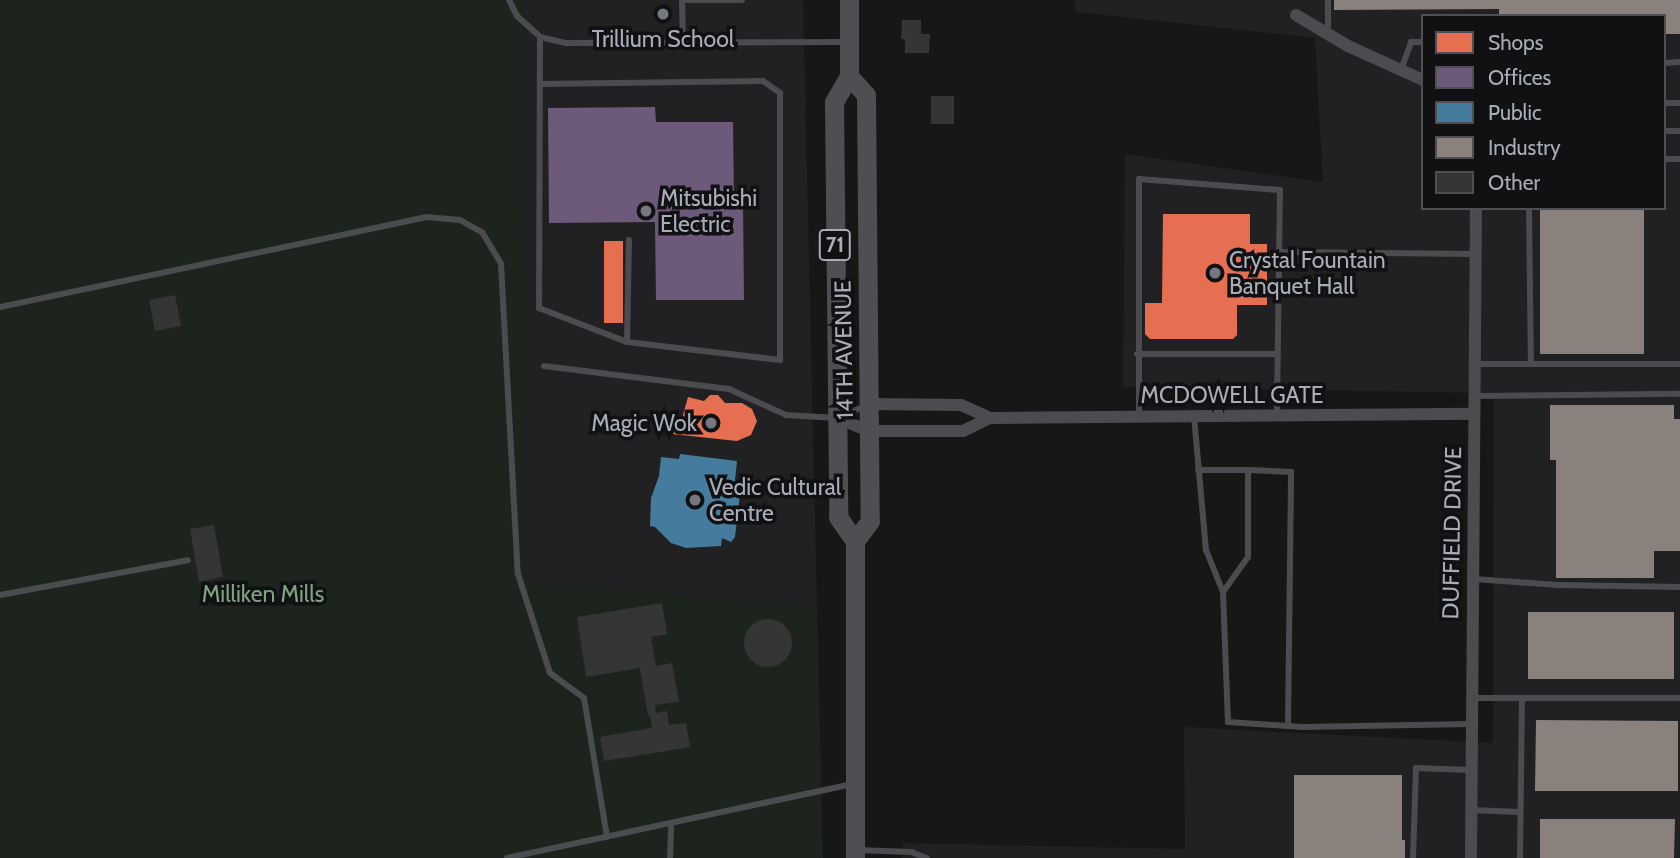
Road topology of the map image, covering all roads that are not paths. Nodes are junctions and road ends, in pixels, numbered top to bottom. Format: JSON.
{"nodes":[{"id":1,"x":509,"y":0,"type":"edge"},
{"id":2,"x":682,"y":0,"type":"edge"},
{"id":3,"x":742,"y":0,"type":"edge"},
{"id":4,"x":849,"y":0,"type":"edge"},
{"id":5,"x":1328,"y":0,"type":"edge"},
{"id":6,"x":1296,"y":15,"type":"dead end"},
{"id":7,"x":1328,"y":35,"type":"junction"},
{"id":8,"x":540,"y":37,"type":"junction"},
{"id":9,"x":1421,"y":41,"type":"edge"},
{"id":10,"x":850,"y":42,"type":"junction"},
{"id":11,"x":683,"y":43,"type":"junction"},
{"id":12,"x":1401,"y":70,"type":"junction"},
{"id":13,"x":849,"y":76,"type":"junction"},
{"id":14,"x":1421,"y":79,"type":"edge"},
{"id":15,"x":540,"y":84,"type":"junction"},
{"id":16,"x":1476,"y":210,"type":"edge"},
{"id":17,"x":1530,"y":210,"type":"edge"},
{"id":18,"x":629,"y":240,"type":"dead end"},
{"id":19,"x":1277,"y":252,"type":"junction"},
{"id":20,"x":1475,"y":254,"type":"junction"},
{"id":21,"x":0,"y":307,"type":"edge"},
{"id":22,"x":627,"y":342,"type":"junction"},
{"id":23,"x":1138,"y":354,"type":"junction"},
{"id":24,"x":1276,"y":354,"type":"junction"},
{"id":25,"x":1475,"y":364,"type":"junction"},
{"id":26,"x":1531,"y":364,"type":"junction"},
{"id":27,"x":1680,"y":364,"type":"edge"},
{"id":28,"x":544,"y":366,"type":"dead end"},
{"id":29,"x":1680,"y":394,"type":"edge"},
{"id":30,"x":1474,"y":397,"type":"junction"},
{"id":31,"x":870,"y":404,"type":"junction"},
{"id":32,"x":1474,"y":414,"type":"junction"},
{"id":33,"x":1277,"y":415,"type":"junction"},
{"id":34,"x":1139,"y":416,"type":"junction"},
{"id":35,"x":1194,"y":416,"type":"junction"},
{"id":36,"x":837,"y":418,"type":"junction"},
{"id":37,"x":990,"y":418,"type":"junction"},
{"id":38,"x":870,"y":431,"type":"junction"},
{"id":39,"x":1198,"y":470,"type":"junction"},
{"id":40,"x":1248,"y":470,"type":"junction"},
{"id":41,"x":855,"y":541,"type":"junction"},
{"id":42,"x":188,"y":560,"type":"dead end"},
{"id":43,"x":1472,"y":579,"type":"junction"},
{"id":44,"x":1680,"y":587,"type":"edge"},
{"id":45,"x":1223,"y":592,"type":"junction"},
{"id":46,"x":0,"y":595,"type":"edge"},
{"id":47,"x":1470,"y":698,"type":"junction"},
{"id":48,"x":1522,"y":698,"type":"junction"},
{"id":49,"x":1680,"y":698,"type":"edge"},
{"id":50,"x":1470,"y":724,"type":"junction"},
{"id":51,"x":1288,"y":726,"type":"junction"},
{"id":52,"x":1471,"y":770,"type":"junction"},
{"id":53,"x":854,"y":783,"type":"junction"},
{"id":54,"x":1471,"y":810,"type":"junction"},
{"id":55,"x":1520,"y":812,"type":"junction"},
{"id":56,"x":671,"y":823,"type":"junction"},
{"id":57,"x":607,"y":836,"type":"junction"},
{"id":58,"x":855,"y":854,"type":"edge"},
{"id":59,"x":507,"y":858,"type":"edge"},
{"id":60,"x":670,"y":858,"type":"edge"},
{"id":61,"x":927,"y":858,"type":"edge"},
{"id":62,"x":1413,"y":858,"type":"edge"},
{"id":63,"x":1471,"y":858,"type":"edge"},
{"id":64,"x":1520,"y":858,"type":"edge"}],
"edges":[{"from":1,"to":8,"type":"lane"},
{"from":2,"to":3,"type":"lane"},
{"from":2,"to":11,"type":"lane"},
{"from":4,"to":10,"type":"main road","name":"14TH AVENUE","number":"71"},
{"from":5,"to":7,"type":"lane"},
{"from":6,"to":7,"type":"street"},
{"from":7,"to":12,"type":"street"},
{"from":8,"to":11,"type":"lane"},
{"from":8,"to":15,"type":"lane"},
{"from":9,"to":12,"type":"lane"},
{"from":10,"to":11,"type":"lane"},
{"from":10,"to":13,"type":"main road","name":"14TH AVENUE","number":"71"},
{"from":12,"to":14,"type":"street"},
{"from":13,"to":31,"type":"main road","name":"14TH AVENUE","number":"71"},
{"from":13,"to":36,"type":"main road","name":"14TH AVENUE","number":"71"},
{"from":15,"to":22,"type":"lane"},
{"from":15,"to":22,"type":"lane"},
{"from":16,"to":20,"type":"street","name":"DUFFIELD DRIVE"},
{"from":17,"to":26,"type":"lane"},
{"from":18,"to":22,"type":"lane"},
{"from":19,"to":20,"type":"lane"},
{"from":19,"to":23,"type":"lane"},
{"from":19,"to":24,"type":"lane"},
{"from":20,"to":25,"type":"street","name":"DUFFIELD DRIVE"},
{"from":21,"to":57,"type":"lane"},
{"from":23,"to":24,"type":"lane"},
{"from":23,"to":34,"type":"lane"},
{"from":24,"to":33,"type":"lane"},
{"from":25,"to":26,"type":"lane"},
{"from":25,"to":30,"type":"street","name":"DUFFIELD DRIVE"},
{"from":26,"to":27,"type":"lane"},
{"from":28,"to":36,"type":"lane"},
{"from":29,"to":30,"type":"lane"},
{"from":30,"to":32,"type":"street","name":"DUFFIELD DRIVE"},
{"from":31,"to":36,"type":"lane"},
{"from":31,"to":37,"type":"street","name":"MCDOWELL GATE"},
{"from":31,"to":38,"type":"main road","name":"14TH AVENUE","number":"71"},
{"from":32,"to":33,"type":"street","name":"MCDOWELL GATE"},
{"from":32,"to":43,"type":"street","name":"DUFFIELD DRIVE"},
{"from":33,"to":35,"type":"street","name":"MCDOWELL GATE"},
{"from":34,"to":35,"type":"street","name":"MCDOWELL GATE"},
{"from":34,"to":37,"type":"street","name":"MCDOWELL GATE"},
{"from":35,"to":39,"type":"lane"},
{"from":36,"to":38,"type":"street","name":"MCDOWELL GATE"},
{"from":36,"to":41,"type":"main road","name":"14TH AVENUE","number":"71"},
{"from":37,"to":38,"type":"street","name":"MCDOWELL GATE"},
{"from":38,"to":41,"type":"main road","name":"14TH AVENUE","number":"71"},
{"from":39,"to":40,"type":"lane"},
{"from":39,"to":45,"type":"lane"},
{"from":40,"to":45,"type":"lane"},
{"from":40,"to":51,"type":"lane"},
{"from":41,"to":53,"type":"main road","name":"14TH AVENUE","number":"71"},
{"from":42,"to":46,"type":"lane"},
{"from":43,"to":44,"type":"lane"},
{"from":43,"to":47,"type":"street","name":"DUFFIELD DRIVE"},
{"from":45,"to":51,"type":"lane"},
{"from":47,"to":48,"type":"lane"},
{"from":47,"to":50,"type":"street","name":"DUFFIELD DRIVE"},
{"from":48,"to":49,"type":"lane"},
{"from":48,"to":55,"type":"lane"},
{"from":50,"to":51,"type":"lane"},
{"from":50,"to":52,"type":"street","name":"DUFFIELD DRIVE"},
{"from":52,"to":54,"type":"street","name":"DUFFIELD DRIVE"},
{"from":52,"to":62,"type":"lane"},
{"from":53,"to":56,"type":"lane"},
{"from":53,"to":58,"type":"main road","name":"14TH AVENUE","number":"71"},
{"from":54,"to":55,"type":"lane"},
{"from":54,"to":63,"type":"street","name":"DUFFIELD DRIVE"},
{"from":55,"to":64,"type":"lane"},
{"from":56,"to":57,"type":"lane"},
{"from":56,"to":60,"type":"lane"},
{"from":57,"to":59,"type":"lane"},
{"from":58,"to":61,"type":"lane"}]}
